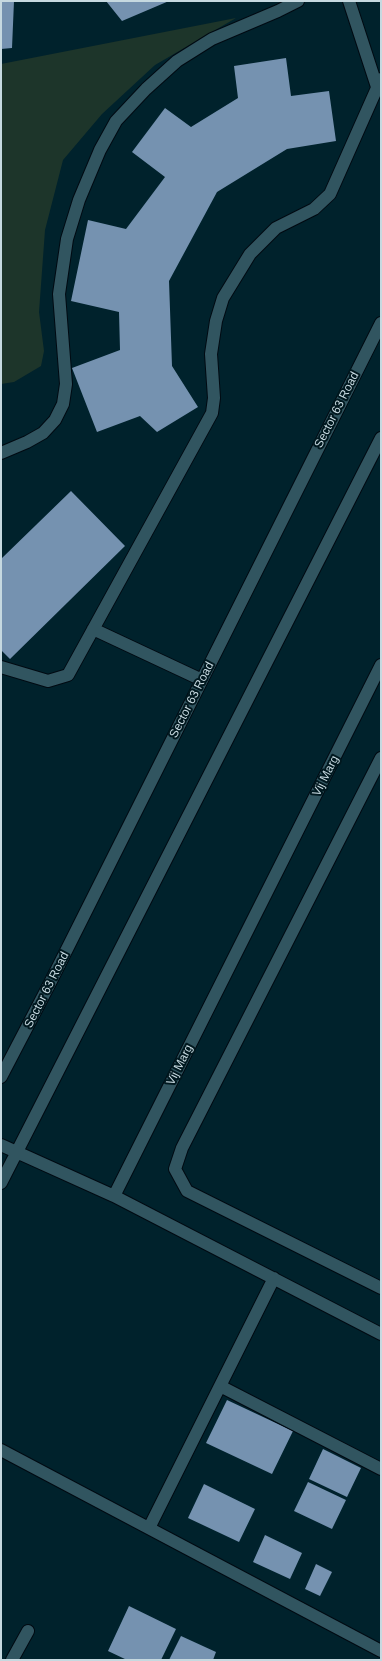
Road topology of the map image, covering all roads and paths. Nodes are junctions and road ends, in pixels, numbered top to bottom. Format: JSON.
{"nodes":[{"id":1,"x":298,"y":1,"type":"edge"},
{"id":2,"x":349,"y":1,"type":"edge"},
{"id":3,"x":379,"y":83,"type":"edge"},
{"id":4,"x":381,"y":323,"type":"edge"},
{"id":5,"x":381,"y":438,"type":"edge"},
{"id":6,"x":1,"y":453,"type":"edge"},
{"id":7,"x":93,"y":629,"type":"junction"},
{"id":8,"x":381,"y":665,"type":"edge"},
{"id":9,"x":1,"y":667,"type":"edge"},
{"id":10,"x":202,"y":680,"type":"junction"},
{"id":11,"x":381,"y":758,"type":"edge"},
{"id":12,"x":1,"y":1077,"type":"edge"},
{"id":13,"x":1,"y":1145,"type":"edge"},
{"id":14,"x":17,"y":1152,"type":"junction"},
{"id":15,"x":1,"y":1183,"type":"edge"},
{"id":16,"x":114,"y":1196,"type":"junction"},
{"id":17,"x":274,"y":1278,"type":"junction"},
{"id":18,"x":381,"y":1288,"type":"edge"},
{"id":19,"x":381,"y":1334,"type":"edge"},
{"id":20,"x":220,"y":1386,"type":"junction"},
{"id":21,"x":1,"y":1450,"type":"edge"},
{"id":22,"x":381,"y":1469,"type":"edge"},
{"id":23,"x":149,"y":1528,"type":"junction"},
{"id":24,"x":28,"y":1631,"type":"dead end"},
{"id":25,"x":381,"y":1651,"type":"edge"},
{"id":26,"x":12,"y":1660,"type":"edge"}],
"edges":[{"from":1,"to":6,"type":"street"},
{"from":2,"to":3,"type":"street"},
{"from":3,"to":7,"type":"street"},
{"from":4,"to":10,"type":"street","name":"Sector 63 Road"},
{"from":5,"to":14,"type":"street"},
{"from":7,"to":9,"type":"street"},
{"from":7,"to":10,"type":"street"},
{"from":8,"to":16,"type":"street","name":"Vij Marg"},
{"from":10,"to":12,"type":"street","name":"Sector 63 Road"},
{"from":11,"to":18,"type":"street"},
{"from":13,"to":14,"type":"street"},
{"from":14,"to":15,"type":"street"},
{"from":14,"to":16,"type":"street"},
{"from":16,"to":17,"type":"street"},
{"from":17,"to":19,"type":"street"},
{"from":17,"to":20,"type":"street"},
{"from":20,"to":22,"type":"street"},
{"from":20,"to":23,"type":"street"},
{"from":21,"to":23,"type":"street"},
{"from":23,"to":25,"type":"street"},
{"from":24,"to":26,"type":"street"}]}
